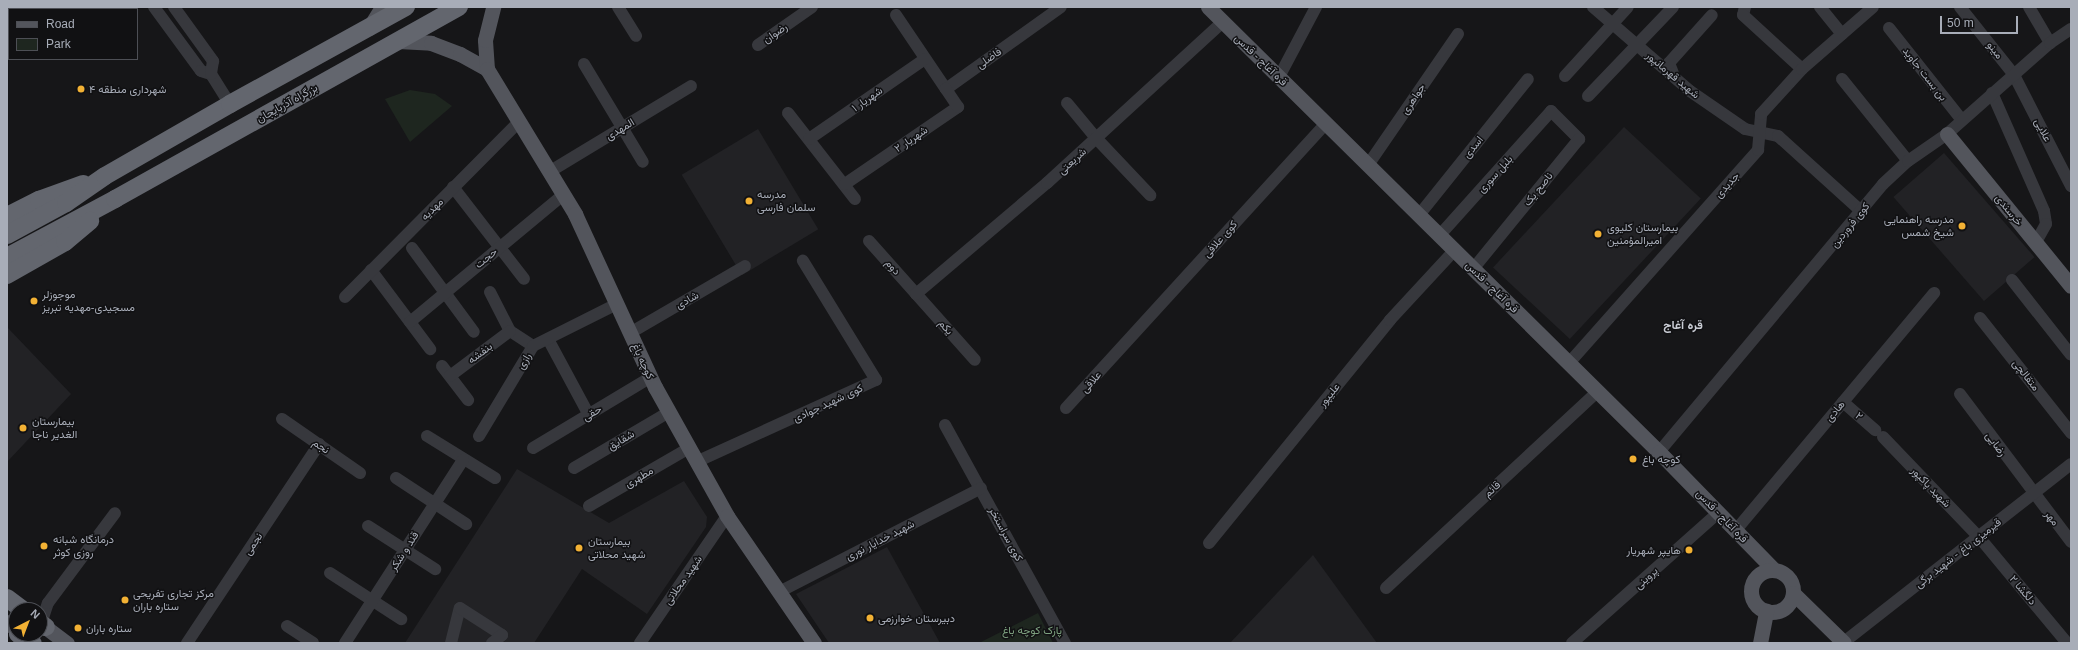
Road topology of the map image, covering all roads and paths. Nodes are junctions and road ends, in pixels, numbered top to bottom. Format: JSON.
{"nodes":[{"id":1,"x":154,"y":7,"type":"edge"},
{"id":2,"x":174,"y":7,"type":"edge"},
{"id":3,"x":382,"y":7,"type":"edge"},
{"id":4,"x":406,"y":7,"type":"edge"},
{"id":5,"x":459,"y":7,"type":"edge"},
{"id":6,"x":493,"y":7,"type":"edge"},
{"id":7,"x":618,"y":7,"type":"edge"},
{"id":8,"x":812,"y":7,"type":"edge"},
{"id":9,"x":1061,"y":7,"type":"edge"},
{"id":10,"x":1208,"y":7,"type":"edge"},
{"id":11,"x":1316,"y":7,"type":"edge"},
{"id":12,"x":1593,"y":7,"type":"edge"},
{"id":13,"x":1628,"y":7,"type":"edge"},
{"id":14,"x":1673,"y":7,"type":"edge"},
{"id":15,"x":1744,"y":7,"type":"edge"},
{"id":16,"x":1820,"y":7,"type":"edge"},
{"id":17,"x":1873,"y":7,"type":"edge"},
{"id":18,"x":1960,"y":7,"type":"edge"},
{"id":19,"x":2029,"y":7,"type":"edge"},
{"id":20,"x":896,"y":15,"type":"dead end"},
{"id":21,"x":1712,"y":15,"type":"dead end"},
{"id":22,"x":1223,"y":22,"type":"junction"},
{"id":23,"x":1612,"y":23,"type":"junction"},
{"id":24,"x":369,"y":28,"type":"junction"},
{"id":25,"x":1889,"y":28,"type":"dead end"},
{"id":26,"x":2071,"y":29,"type":"edge"},
{"id":27,"x":1458,"y":34,"type":"dead end"},
{"id":28,"x":1842,"y":34,"type":"junction"},
{"id":29,"x":636,"y":36,"type":"dead end"},
{"id":30,"x":398,"y":41,"type":"junction"},
{"id":31,"x":2050,"y":42,"type":"junction"},
{"id":32,"x":758,"y":44,"type":"dead end"},
{"id":33,"x":1637,"y":45,"type":"junction"},
{"id":34,"x":926,"y":59,"type":"junction"},
{"id":35,"x":584,"y":64,"type":"dead end"},
{"id":36,"x":487,"y":69,"type":"junction"},
{"id":37,"x":1802,"y":69,"type":"junction"},
{"id":38,"x":211,"y":74,"type":"junction"},
{"id":39,"x":2014,"y":75,"type":"junction"},
{"id":40,"x":1564,"y":76,"type":"dead end"},
{"id":41,"x":1279,"y":77,"type":"junction"},
{"id":42,"x":1528,"y":79,"type":"dead end"},
{"id":43,"x":1675,"y":79,"type":"junction"},
{"id":44,"x":1842,"y":79,"type":"dead end"},
{"id":45,"x":691,"y":86,"type":"dead end"},
{"id":46,"x":946,"y":89,"type":"junction"},
{"id":47,"x":1992,"y":93,"type":"junction"},
{"id":48,"x":1588,"y":96,"type":"dead end"},
{"id":49,"x":230,"y":104,"type":"junction"},
{"id":50,"x":1067,"y":104,"type":"dead end"},
{"id":51,"x":1550,"y":111,"type":"joint"},
{"id":52,"x":788,"y":113,"type":"dead end"},
{"id":53,"x":1961,"y":119,"type":"junction"},
{"id":54,"x":519,"y":122,"type":"junction"},
{"id":55,"x":1326,"y":123,"type":"junction"},
{"id":56,"x":622,"y":127,"type":"junction"},
{"id":57,"x":1760,"y":132,"type":"junction"},
{"id":58,"x":1947,"y":134,"type":"junction"},
{"id":59,"x":1096,"y":138,"type":"junction"},
{"id":60,"x":809,"y":139,"type":"junction"},
{"id":61,"x":1908,"y":161,"type":"junction"},
{"id":62,"x":643,"y":162,"type":"dead end"},
{"id":63,"x":1368,"y":165,"type":"junction"},
{"id":64,"x":549,"y":172,"type":"junction"},
{"id":65,"x":105,"y":176,"type":"junction"},
{"id":66,"x":845,"y":184,"type":"junction"},
{"id":67,"x":2071,"y":186,"type":"edge"},
{"id":68,"x":453,"y":187,"type":"junction"},
{"id":69,"x":563,"y":195,"type":"junction"},
{"id":70,"x":1150,"y":195,"type":"dead end"},
{"id":71,"x":116,"y":199,"type":"junction"},
{"id":72,"x":855,"y":199,"type":"dead end"},
{"id":73,"x":1862,"y":212,"type":"junction"},
{"id":74,"x":7,"y":216,"type":"edge"},
{"id":75,"x":1419,"y":216,"type":"junction"},
{"id":76,"x":7,"y":235,"type":"edge"},
{"id":77,"x":1439,"y":236,"type":"junction"},
{"id":78,"x":869,"y":241,"type":"dead end"},
{"id":79,"x":2036,"y":242,"type":"junction"},
{"id":80,"x":500,"y":247,"type":"junction"},
{"id":81,"x":412,"y":248,"type":"dead end"},
{"id":82,"x":1454,"y":251,"type":"junction"},
{"id":83,"x":7,"y":257,"type":"edge"},
{"id":84,"x":803,"y":261,"type":"dead end"},
{"id":85,"x":745,"y":266,"type":"dead end"},
{"id":86,"x":1473,"y":269,"type":"junction"},
{"id":87,"x":371,"y":270,"type":"junction"},
{"id":88,"x":7,"y":275,"type":"edge"},
{"id":89,"x":524,"y":279,"type":"dead end"},
{"id":90,"x":2012,"y":280,"type":"dead end"},
{"id":91,"x":2071,"y":286,"type":"edge"},
{"id":92,"x":445,"y":292,"type":"junction"},
{"id":93,"x":490,"y":292,"type":"dead end"},
{"id":94,"x":1934,"y":293,"type":"dead end"},
{"id":95,"x":916,"y":294,"type":"junction"},
{"id":96,"x":345,"y":297,"type":"dead end"},
{"id":97,"x":617,"y":304,"type":"junction"},
{"id":98,"x":1980,"y":318,"type":"dead end"},
{"id":99,"x":410,"y":322,"type":"junction"},
{"id":100,"x":510,"y":330,"type":"junction"},
{"id":101,"x":474,"y":332,"type":"dead end"},
{"id":102,"x":630,"y":333,"type":"junction"},
{"id":103,"x":548,"y":339,"type":"junction"},
{"id":104,"x":533,"y":346,"type":"junction"},
{"id":105,"x":430,"y":349,"type":"dead end"},
{"id":106,"x":1115,"y":355,"type":"joint"},
{"id":107,"x":2071,"y":355,"type":"edge"},
{"id":108,"x":975,"y":360,"type":"dead end"},
{"id":109,"x":1569,"y":363,"type":"junction"},
{"id":110,"x":442,"y":366,"type":"dead end"},
{"id":111,"x":450,"y":376,"type":"junction"},
{"id":112,"x":651,"y":377,"type":"junction"},
{"id":113,"x":1598,"y":391,"type":"junction"},
{"id":114,"x":1960,"y":394,"type":"dead end"},
{"id":115,"x":468,"y":400,"type":"dead end"},
{"id":116,"x":1842,"y":402,"type":"junction"},
{"id":117,"x":1066,"y":408,"type":"dead end"},
{"id":118,"x":669,"y":412,"type":"junction"},
{"id":119,"x":589,"y":415,"type":"junction"},
{"id":120,"x":282,"y":420,"type":"dead end"},
{"id":121,"x":945,"y":425,"type":"dead end"},
{"id":122,"x":1879,"y":433,"type":"joint"},
{"id":123,"x":2071,"y":433,"type":"edge"},
{"id":124,"x":427,"y":436,"type":"dead end"},
{"id":125,"x":479,"y":436,"type":"dead end"},
{"id":126,"x":319,"y":444,"type":"junction"},
{"id":127,"x":533,"y":448,"type":"dead end"},
{"id":128,"x":689,"y":448,"type":"junction"},
{"id":129,"x":1659,"y":452,"type":"junction"},
{"id":130,"x":463,"y":460,"type":"junction"},
{"id":131,"x":696,"y":462,"type":"junction"},
{"id":132,"x":2071,"y":464,"type":"edge"},
{"id":133,"x":574,"y":468,"type":"dead end"},
{"id":134,"x":360,"y":472,"type":"dead end"},
{"id":135,"x":396,"y":478,"type":"dead end"},
{"id":136,"x":495,"y":478,"type":"dead end"},
{"id":137,"x":981,"y":488,"type":"junction"},
{"id":138,"x":2033,"y":494,"type":"junction"},
{"id":139,"x":435,"y":504,"type":"junction"},
{"id":140,"x":590,"y":506,"type":"dead end"},
{"id":141,"x":1719,"y":512,"type":"junction"},
{"id":142,"x":115,"y":513,"type":"dead end"},
{"id":143,"x":727,"y":516,"type":"junction"},
{"id":144,"x":466,"y":524,"type":"dead end"},
{"id":145,"x":368,"y":526,"type":"dead end"},
{"id":146,"x":1736,"y":530,"type":"junction"},
{"id":147,"x":1979,"y":537,"type":"junction"},
{"id":148,"x":2071,"y":542,"type":"edge"},
{"id":149,"x":1209,"y":543,"type":"dead end"},
{"id":150,"x":405,"y":550,"type":"junction"},
{"id":151,"x":435,"y":569,"type":"dead end"},
{"id":152,"x":1774,"y":570,"type":"junction"},
{"id":153,"x":330,"y":573,"type":"dead end"},
{"id":154,"x":1386,"y":588,"type":"dead end"},
{"id":155,"x":779,"y":592,"type":"junction"},
{"id":156,"x":1793,"y":593,"type":"junction"},
{"id":157,"x":372,"y":601,"type":"junction"},
{"id":158,"x":48,"y":603,"type":"edge"},
{"id":159,"x":1766,"y":611,"type":"junction"},
{"id":160,"x":401,"y":619,"type":"dead end"},
{"id":161,"x":287,"y":626,"type":"dead end"},
{"id":162,"x":48,"y":629,"type":"edge"},
{"id":163,"x":67,"y":643,"type":"edge"},
{"id":164,"x":187,"y":643,"type":"edge"},
{"id":165,"x":313,"y":643,"type":"edge"},
{"id":166,"x":345,"y":643,"type":"edge"},
{"id":167,"x":451,"y":643,"type":"edge"},
{"id":168,"x":492,"y":643,"type":"edge"},
{"id":169,"x":640,"y":643,"type":"edge"},
{"id":170,"x":814,"y":643,"type":"edge"},
{"id":171,"x":1065,"y":643,"type":"edge"},
{"id":172,"x":1572,"y":643,"type":"edge"},
{"id":173,"x":1760,"y":643,"type":"edge"},
{"id":174,"x":1844,"y":643,"type":"edge"},
{"id":175,"x":2067,"y":643,"type":"edge"}],
"edges":[{"from":1,"to":38,"type":"street"},
{"from":2,"to":38,"type":"street"},
{"from":3,"to":24,"type":"main road"},
{"from":4,"to":24,"type":"highway"},
{"from":5,"to":30,"type":"highway","name":"بزرگراه آذربایجان"},
{"from":6,"to":36,"type":"main road"},
{"from":7,"to":29,"type":"street"},
{"from":8,"to":32,"type":"street","name":"رضوان"},
{"from":9,"to":46,"type":"street","name":"فاضلی"},
{"from":10,"to":22,"type":"main road","name":"قره آغاج - قدس"},
{"from":11,"to":41,"type":"street"},
{"from":12,"to":23,"type":"street","name":"شهید قهرمانپور"},
{"from":13,"to":23,"type":"street"},
{"from":14,"to":33,"type":"street"},
{"from":15,"to":37,"type":"street"},
{"from":16,"to":28,"type":"street"},
{"from":17,"to":28,"type":"street","name":"جدیدی"},
{"from":18,"to":39,"type":"street","name":"مینو"},
{"from":19,"to":31,"type":"street"},
{"from":20,"to":34,"type":"street"},
{"from":21,"to":43,"type":"street"},
{"from":22,"to":41,"type":"main road","name":"قره آغاج - قدس"},
{"from":22,"to":59,"type":"street","name":"شریعتی"},
{"from":23,"to":33,"type":"street","name":"شهید قهرمانپور"},
{"from":23,"to":40,"type":"street"},
{"from":24,"to":49,"type":"highway"},
{"from":25,"to":53,"type":"street","name":"بن بست جاوید"},
{"from":26,"to":31,"type":"street","name":"کوی فروردین"},
{"from":27,"to":63,"type":"street","name":"جواهری"},
{"from":28,"to":37,"type":"street","name":"جدیدی"},
{"from":30,"to":36,"type":"main road"},
{"from":30,"to":71,"type":"highway","name":"بزرگراه آذربایجان"},
{"from":31,"to":39,"type":"street","name":"کوی فروردین"},
{"from":33,"to":43,"type":"street","name":"شهید قهرمانپور"},
{"from":33,"to":48,"type":"street"},
{"from":34,"to":46,"type":"street"},
{"from":34,"to":60,"type":"street","name":"شهریار ۱"},
{"from":35,"to":56,"type":"street"},
{"from":36,"to":54,"type":"main road","name":"کوچه باغ"},
{"from":37,"to":57,"type":"street","name":"جدیدی"},
{"from":38,"to":49,"type":"street"},
{"from":39,"to":47,"type":"street","name":"کوی فروردین"},
{"from":39,"to":67,"type":"street","name":"علایی"},
{"from":41,"to":55,"type":"main road","name":"قره آغاج - قدس"},
{"from":42,"to":75,"type":"street","name":"اسدی"},
{"from":43,"to":57,"type":"street","name":"شهید قهرمانپور"},
{"from":44,"to":61,"type":"street"},
{"from":45,"to":56,"type":"street","name":"المهدی"},
{"from":46,"to":66,"type":"street","name":"شهریار ۲"},
{"from":47,"to":53,"type":"street","name":"کوی فروردین"},
{"from":47,"to":79,"type":"street"},
{"from":49,"to":65,"type":"highway"},
{"from":50,"to":59,"type":"street"},
{"from":51,"to":77,"type":"street","name":"بلبل سوری"},
{"from":51,"to":86,"type":"street","name":"ناصح یک"},
{"from":52,"to":60,"type":"street"},
{"from":53,"to":58,"type":"street","name":"کوی فروردین"},
{"from":54,"to":64,"type":"main road","name":"کوچه باغ"},
{"from":54,"to":68,"type":"street","name":"مهدیه"},
{"from":55,"to":63,"type":"main road","name":"قره آغاج - قدس"},
{"from":55,"to":106,"type":"street","name":"کوی علافی"},
{"from":56,"to":62,"type":"street"},
{"from":56,"to":64,"type":"street","name":"المهدی"},
{"from":57,"to":73,"type":"street","name":"شهید قهرمانپور"},
{"from":57,"to":109,"type":"street","name":"جدیدی"},
{"from":58,"to":61,"type":"street","name":"کوی فروردین"},
{"from":58,"to":79,"type":"main road","name":"خرسندی"},
{"from":59,"to":70,"type":"street"},
{"from":59,"to":95,"type":"street","name":"شریعتی"},
{"from":60,"to":66,"type":"street"},
{"from":61,"to":73,"type":"street","name":"کوی فروردین"},
{"from":63,"to":75,"type":"main road","name":"قره آغاج - قدس"},
{"from":64,"to":69,"type":"main road","name":"کوچه باغ"},
{"from":65,"to":74,"type":"highway"},
{"from":65,"to":76,"type":"highway"},
{"from":66,"to":72,"type":"street"},
{"from":68,"to":80,"type":"street"},
{"from":68,"to":87,"type":"street","name":"مهدیه"},
{"from":69,"to":80,"type":"street","name":"حجت"},
{"from":69,"to":97,"type":"main road","name":"کوچه باغ"},
{"from":71,"to":83,"type":"highway","name":"بزرگراه آذربایجان"},
{"from":71,"to":88,"type":"highway","name":"بزرگراه آذربایجان"},
{"from":73,"to":129,"type":"street","name":"کوی فروردین"},
{"from":75,"to":77,"type":"main road","name":"قره آغاج - قدس"},
{"from":77,"to":82,"type":"main road","name":"قره آغاج - قدس"},
{"from":78,"to":95,"type":"street","name":"دوم"},
{"from":79,"to":91,"type":"main road","name":"خرسندی"},
{"from":80,"to":89,"type":"street"},
{"from":80,"to":92,"type":"street","name":"حجت"},
{"from":81,"to":92,"type":"street"},
{"from":82,"to":86,"type":"main road","name":"قره آغاج - قدس"},
{"from":82,"to":149,"type":"street","name":"علیپور"},
{"from":84,"to":131,"type":"street","name":"کوی شهید جوادی"},
{"from":85,"to":102,"type":"street","name":"شادی"},
{"from":86,"to":109,"type":"main road","name":"قره آغاج - قدس"},
{"from":87,"to":96,"type":"street","name":"مهدیه"},
{"from":87,"to":99,"type":"street"},
{"from":90,"to":107,"type":"street"},
{"from":92,"to":99,"type":"street","name":"حجت"},
{"from":92,"to":101,"type":"street"},
{"from":93,"to":100,"type":"street"},
{"from":94,"to":116,"type":"street","name":"هادی"},
{"from":95,"to":108,"type":"street","name":"یکم"},
{"from":97,"to":102,"type":"main road","name":"کوچه باغ"},
{"from":97,"to":103,"type":"street","name":"رازی"},
{"from":98,"to":123,"type":"street","name":"متقالچی"},
{"from":99,"to":105,"type":"street"},
{"from":100,"to":104,"type":"street"},
{"from":100,"to":111,"type":"street","name":"بنفشه"},
{"from":102,"to":112,"type":"main road","name":"کوچه باغ"},
{"from":103,"to":104,"type":"street","name":"رازی"},
{"from":103,"to":119,"type":"street"},
{"from":104,"to":125,"type":"street","name":"رازی"},
{"from":106,"to":117,"type":"street","name":"علاقی"},
{"from":109,"to":113,"type":"main road","name":"قره آغاج - قدس"},
{"from":110,"to":111,"type":"street"},
{"from":111,"to":115,"type":"street"},
{"from":112,"to":118,"type":"main road","name":"کوچه باغ"},
{"from":112,"to":119,"type":"street","name":"حقی"},
{"from":113,"to":129,"type":"main road","name":"قره آغاج - قدس"},
{"from":113,"to":154,"type":"street","name":"قائم"},
{"from":114,"to":138,"type":"street","name":"رضایی"},
{"from":116,"to":122,"type":"street","name":"۲"},
{"from":116,"to":146,"type":"street","name":"هادی"},
{"from":118,"to":128,"type":"main road","name":"کوچه باغ"},
{"from":118,"to":133,"type":"street","name":"شقایق"},
{"from":119,"to":127,"type":"street","name":"حقی"},
{"from":120,"to":126,"type":"street","name":"نجم"},
{"from":121,"to":137,"type":"street","name":"کوی سراستخر"},
{"from":122,"to":147,"type":"street","name":"شهید پاکپور"},
{"from":124,"to":130,"type":"street"},
{"from":126,"to":134,"type":"street","name":"نجم"},
{"from":126,"to":164,"type":"street","name":"نجمی"},
{"from":128,"to":131,"type":"main road","name":"کوچه باغ"},
{"from":128,"to":140,"type":"street","name":"مطهری"},
{"from":129,"to":141,"type":"main road","name":"قره آغاج - قدس"},
{"from":130,"to":136,"type":"street"},
{"from":130,"to":139,"type":"street","name":"قند و شکر"},
{"from":131,"to":143,"type":"main road","name":"کوچه باغ"},
{"from":132,"to":138,"type":"street","name":"قیرمیزی باغ - شهید برگی"},
{"from":135,"to":139,"type":"street"},
{"from":137,"to":155,"type":"street","name":"شهید خدایار نوری"},
{"from":137,"to":171,"type":"street","name":"کوی سراستخر"},
{"from":138,"to":147,"type":"street","name":"قیرمیزی باغ - شهید برگی"},
{"from":138,"to":148,"type":"street","name":"مهر"},
{"from":139,"to":144,"type":"street"},
{"from":139,"to":150,"type":"street","name":"قند و شکر"},
{"from":141,"to":146,"type":"main road","name":"قره آغاج - قدس"},
{"from":141,"to":172,"type":"street","name":"پروینی"},
{"from":142,"to":158,"type":"street"},
{"from":143,"to":155,"type":"main road","name":"کوچه باغ"},
{"from":143,"to":169,"type":"street","name":"شهید محلاتی"},
{"from":145,"to":150,"type":"street"},
{"from":146,"to":152,"type":"main road","name":"قره آغاج - قدس"},
{"from":147,"to":174,"type":"street","name":"قیرمیزی باغ - شهید برگی"},
{"from":147,"to":175,"type":"street","name":"دلگشا ۲"},
{"from":150,"to":151,"type":"street"},
{"from":150,"to":157,"type":"street","name":"قند و شکر"},
{"from":152,"to":156,"type":"main road"},
{"from":152,"to":159,"type":"main road"},
{"from":153,"to":157,"type":"street"},
{"from":155,"to":170,"type":"main road","name":"کوچه باغ"},
{"from":156,"to":159,"type":"main road"},
{"from":156,"to":174,"type":"main road"},
{"from":157,"to":160,"type":"street"},
{"from":157,"to":166,"type":"street","name":"قند و شکر"},
{"from":159,"to":173,"type":"main road"},
{"from":161,"to":165,"type":"street"},
{"from":162,"to":163,"type":"main road"},
{"from":167,"to":168,"type":"street"}]}
